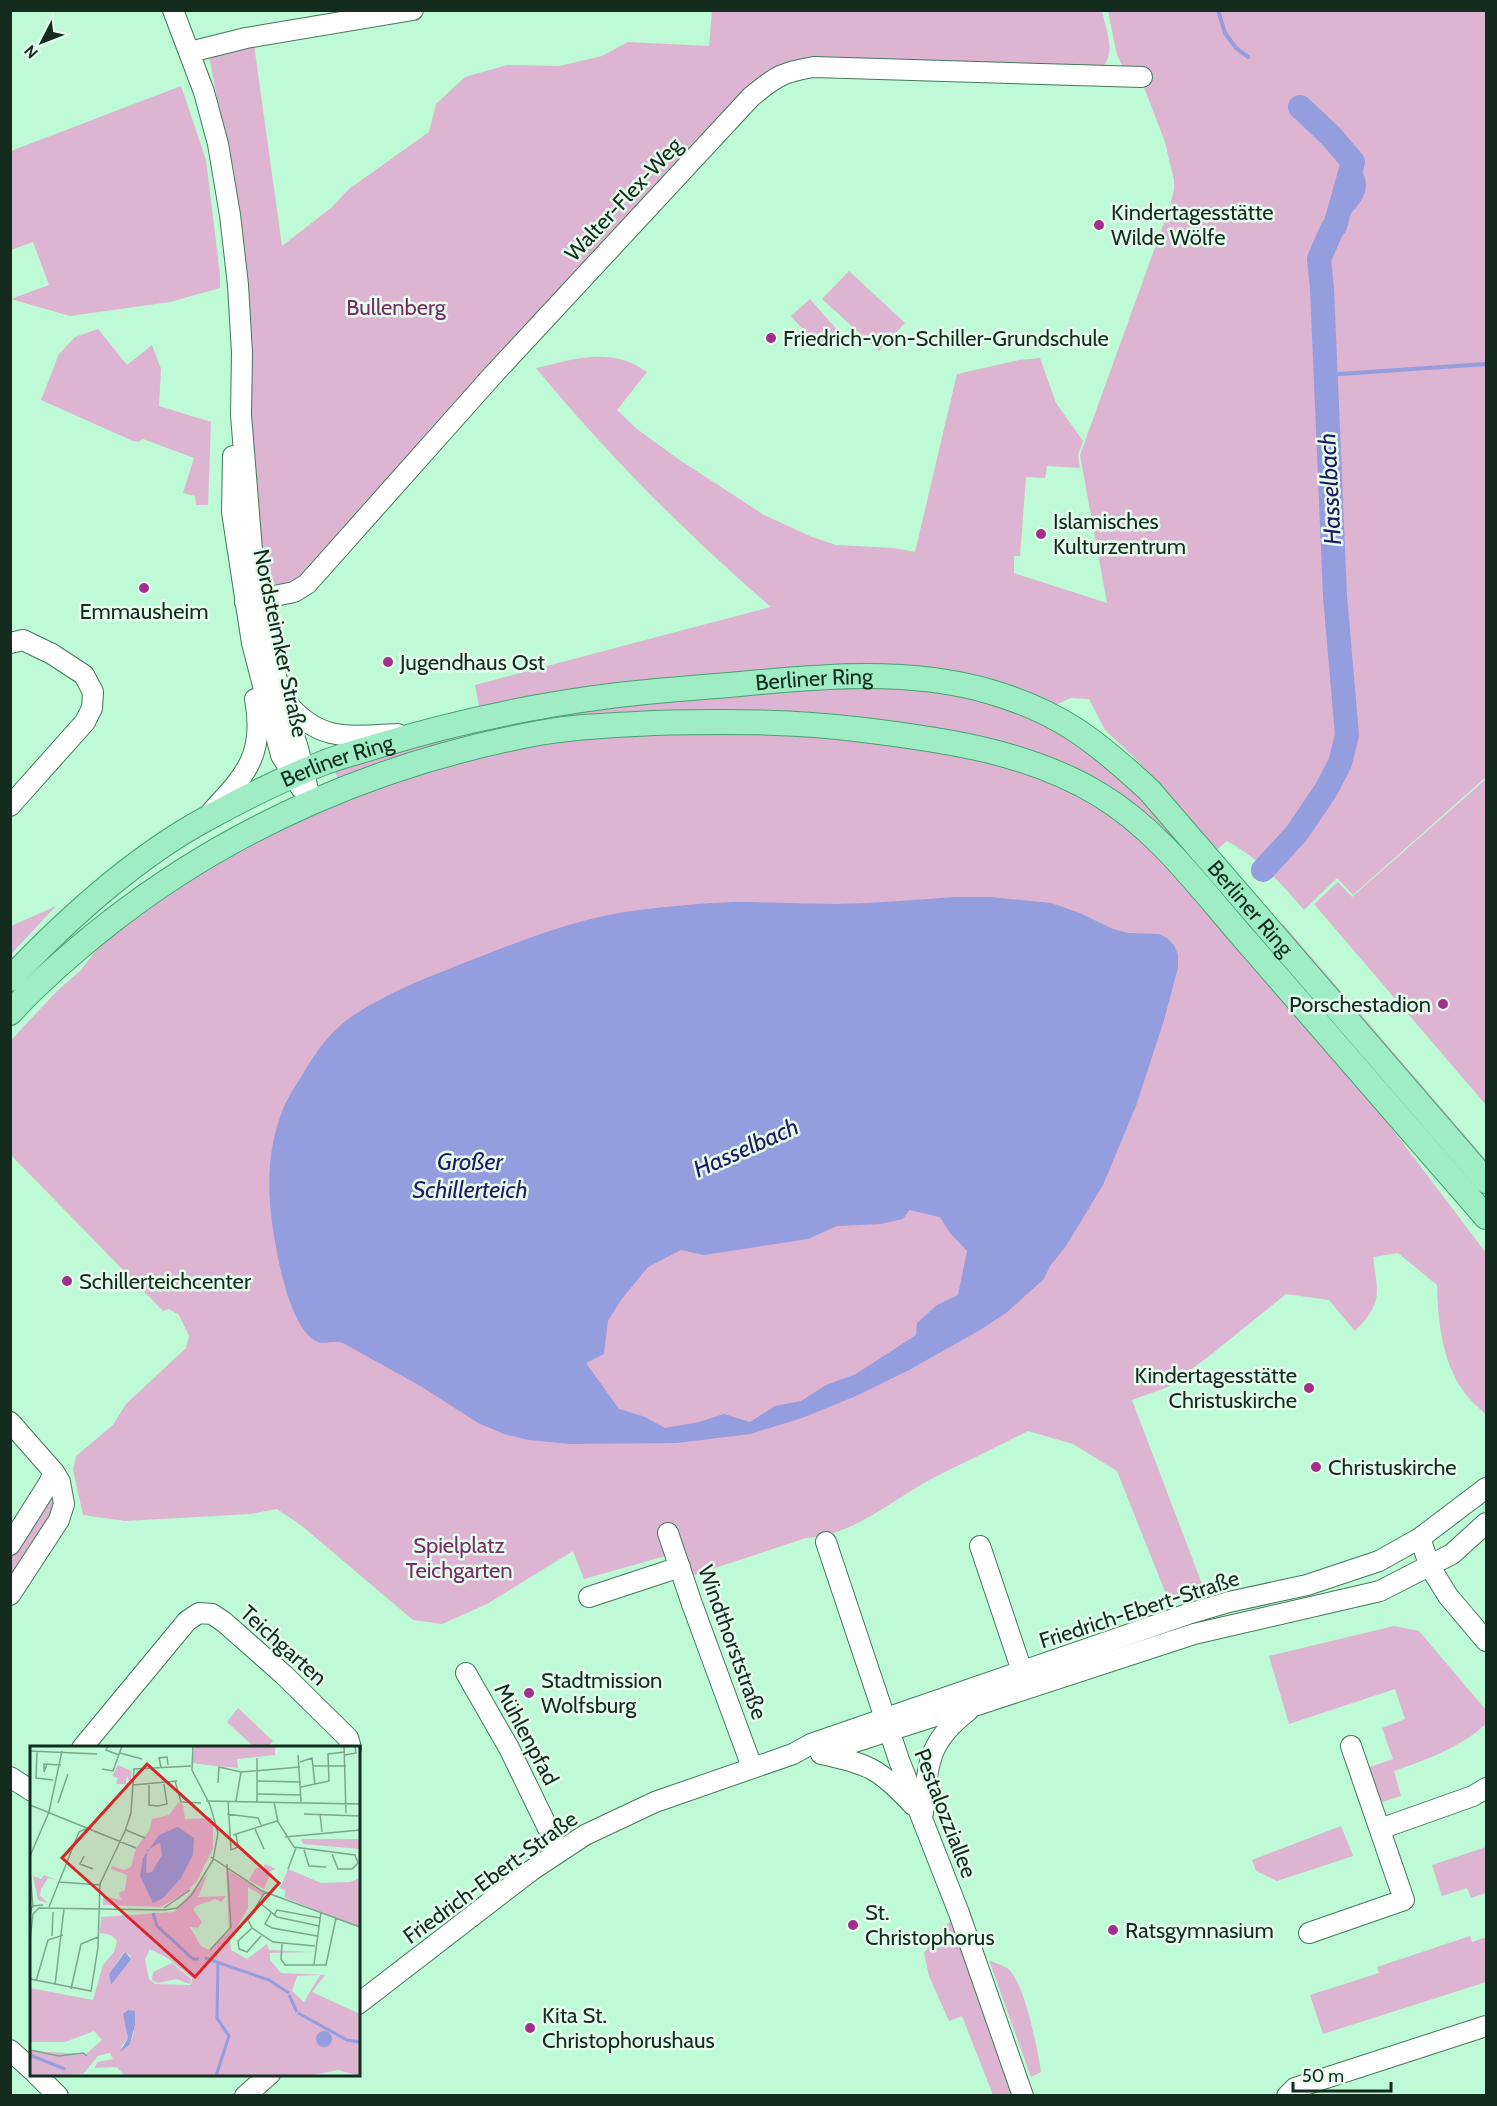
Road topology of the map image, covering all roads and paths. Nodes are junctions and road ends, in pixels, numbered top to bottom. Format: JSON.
{"nodes":[{"id":1,"x":173,"y":10,"type":"edge"},
{"id":2,"x":414,"y":10,"type":"edge"},
{"id":3,"x":322,"y":18,"type":"edge"},
{"id":4,"x":190,"y":52,"type":"junction"},
{"id":5,"x":1142,"y":77,"type":"dead end"},
{"id":6,"x":252,"y":601,"type":"junction"},
{"id":7,"x":11,"y":642,"type":"edge"},
{"id":8,"x":252,"y":643,"type":"junction"},
{"id":9,"x":281,"y":695,"type":"junction"},
{"id":10,"x":420,"y":733,"type":"junction"},
{"id":11,"x":298,"y":774,"type":"junction"},
{"id":12,"x":311,"y":802,"type":"junction"},
{"id":13,"x":10,"y":806,"type":"edge"},
{"id":14,"x":204,"y":820,"type":"junction"},
{"id":15,"x":10,"y":979,"type":"edge"},
{"id":16,"x":10,"y":1013,"type":"edge"},
{"id":17,"x":1486,"y":1181,"type":"edge"},
{"id":18,"x":1486,"y":1217,"type":"edge"},
{"id":19,"x":10,"y":1422,"type":"edge"},
{"id":20,"x":57,"y":1477,"type":"junction"},
{"id":21,"x":1486,"y":1488,"type":"edge"},
{"id":22,"x":1486,"y":1523,"type":"edge"},
{"id":23,"x":668,"y":1533,"type":"dead end"},
{"id":24,"x":1420,"y":1538,"type":"junction"},
{"id":25,"x":826,"y":1542,"type":"dead end"},
{"id":26,"x":10,"y":1545,"type":"edge"},
{"id":27,"x":980,"y":1546,"type":"dead end"},
{"id":28,"x":680,"y":1567,"type":"junction"},
{"id":29,"x":1430,"y":1567,"type":"junction"},
{"id":30,"x":10,"y":1595,"type":"edge"},
{"id":31,"x":589,"y":1598,"type":"dead end"},
{"id":32,"x":1486,"y":1641,"type":"edge"},
{"id":33,"x":466,"y":1673,"type":"dead end"},
{"id":34,"x":1025,"y":1680,"type":"junction"},
{"id":35,"x":977,"y":1705,"type":"junction"},
{"id":36,"x":887,"y":1725,"type":"junction"},
{"id":37,"x":84,"y":1746,"type":"edge"},
{"id":38,"x":350,"y":1746,"type":"edge"},
{"id":39,"x":1351,"y":1746,"type":"dead end"},
{"id":40,"x":793,"y":1754,"type":"junction"},
{"id":41,"x":821,"y":1754,"type":"junction"},
{"id":42,"x":752,"y":1767,"type":"junction"},
{"id":43,"x":10,"y":1777,"type":"edge"},
{"id":44,"x":1486,"y":1788,"type":"edge"},
{"id":45,"x":30,"y":1790,"type":"edge"},
{"id":46,"x":922,"y":1816,"type":"junction"},
{"id":47,"x":1380,"y":1829,"type":"junction"},
{"id":48,"x":559,"y":1851,"type":"junction"},
{"id":49,"x":1309,"y":1933,"type":"dead end"},
{"id":50,"x":360,"y":2002,"type":"edge"},
{"id":51,"x":1486,"y":2026,"type":"edge"},
{"id":52,"x":10,"y":2050,"type":"edge"},
{"id":53,"x":30,"y":2068,"type":"edge"},
{"id":54,"x":38,"y":2076,"type":"edge"},
{"id":55,"x":268,"y":2076,"type":"edge"},
{"id":56,"x":58,"y":2096,"type":"edge"},
{"id":57,"x":245,"y":2096,"type":"edge"},
{"id":58,"x":1023,"y":2096,"type":"edge"},
{"id":59,"x":1287,"y":2096,"type":"edge"}],
"edges":[{"from":1,"to":4,"type":"street","name":"Nordsteimker Straße"},
{"from":2,"to":3,"type":"street"},
{"from":3,"to":4,"type":"street"},
{"from":4,"to":6,"type":"street","name":"Nordsteimker Straße"},
{"from":5,"to":6,"type":"street","name":"Walter-Flex-Weg"},
{"from":6,"to":8,"type":"street","name":"Nordsteimker Straße"},
{"from":6,"to":9,"type":"street","name":"Nordsteimker Straße"},
{"from":7,"to":13,"type":"street"},
{"from":8,"to":11,"type":"street","name":"Nordsteimker Straße"},
{"from":8,"to":14,"type":"street"},
{"from":9,"to":10,"type":"street"},
{"from":9,"to":11,"type":"street","name":"Nordsteimker Straße"},
{"from":10,"to":11,"type":"main road","name":"Berliner Ring"},
{"from":10,"to":17,"type":"main road","name":"Berliner Ring"},
{"from":11,"to":12,"type":"street","name":"Nordsteimker Straße"},
{"from":11,"to":14,"type":"main road","name":"Berliner Ring"},
{"from":12,"to":16,"type":"main road","name":"Berliner Ring"},
{"from":12,"to":18,"type":"main road","name":"Berliner Ring"},
{"from":14,"to":15,"type":"main road","name":"Berliner Ring"},
{"from":19,"to":20,"type":"street"},
{"from":20,"to":26,"type":"street"},
{"from":20,"to":30,"type":"street"},
{"from":21,"to":24,"type":"street","name":"Friedrich-Ebert-Straße"},
{"from":22,"to":29,"type":"street","name":"Friedrich-Ebert-Straße"},
{"from":23,"to":28,"type":"street","name":"Windthorststraße"},
{"from":24,"to":29,"type":"street"},
{"from":24,"to":34,"type":"street","name":"Friedrich-Ebert-Straße"},
{"from":25,"to":36,"type":"street","name":"Pestalozziallee"},
{"from":27,"to":34,"type":"street"},
{"from":28,"to":31,"type":"street"},
{"from":28,"to":42,"type":"street","name":"Windthorststraße"},
{"from":29,"to":32,"type":"street"},
{"from":29,"to":34,"type":"street","name":"Friedrich-Ebert-Straße"},
{"from":33,"to":48,"type":"street","name":"Mühlenpfad"},
{"from":34,"to":35,"type":"street","name":"Friedrich-Ebert-Straße"},
{"from":34,"to":36,"type":"street","name":"Friedrich-Ebert-Straße"},
{"from":35,"to":36,"type":"street","name":"Friedrich-Ebert-Straße"},
{"from":35,"to":46,"type":"street"},
{"from":36,"to":40,"type":"street","name":"Friedrich-Ebert-Straße"},
{"from":36,"to":41,"type":"street","name":"Friedrich-Ebert-Straße"},
{"from":36,"to":46,"type":"street","name":"Pestalozziallee"},
{"from":37,"to":38,"type":"street","name":"Teichgarten"},
{"from":39,"to":47,"type":"street"},
{"from":40,"to":41,"type":"street","name":"Friedrich-Ebert-Straße"},
{"from":40,"to":42,"type":"street","name":"Friedrich-Ebert-Straße"},
{"from":41,"to":46,"type":"street"},
{"from":42,"to":48,"type":"street","name":"Friedrich-Ebert-Straße"},
{"from":43,"to":45,"type":"street"},
{"from":44,"to":47,"type":"street"},
{"from":46,"to":58,"type":"street","name":"Pestalozziallee"},
{"from":47,"to":49,"type":"street"},
{"from":48,"to":50,"type":"street","name":"Friedrich-Ebert-Straße"},
{"from":51,"to":59,"type":"street"},
{"from":52,"to":53,"type":"street"},
{"from":54,"to":56,"type":"street"},
{"from":55,"to":57,"type":"street"}]}
